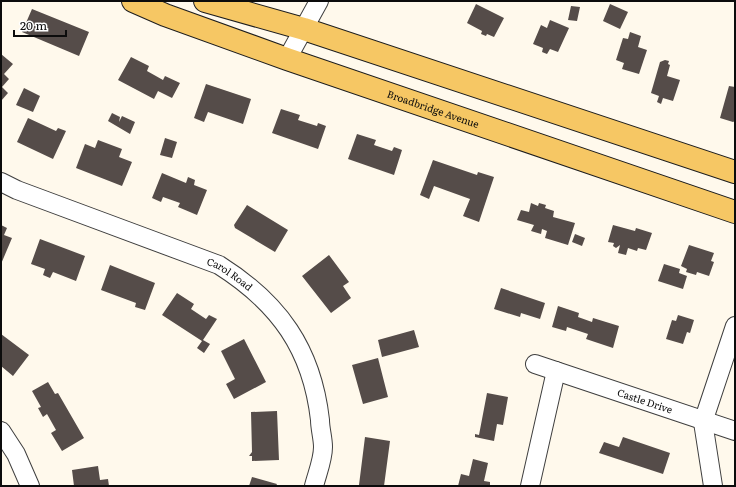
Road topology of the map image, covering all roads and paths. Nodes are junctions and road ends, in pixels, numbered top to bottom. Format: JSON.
{"nodes":[{"id":1,"x":133,"y":1,"type":"edge"},
{"id":2,"x":205,"y":1,"type":"edge"},
{"id":3,"x":319,"y":1,"type":"edge"},
{"id":4,"x":304,"y":29,"type":"junction"},
{"id":5,"x":287,"y":59,"type":"junction"},
{"id":6,"x":735,"y":172,"type":"edge"},
{"id":7,"x":1,"y":182,"type":"edge"},
{"id":8,"x":735,"y":212,"type":"edge"},
{"id":9,"x":735,"y":326,"type":"edge"},
{"id":10,"x":534,"y":364,"type":"dead end"},
{"id":11,"x":556,"y":371,"type":"junction"},
{"id":12,"x":703,"y":422,"type":"junction"},
{"id":13,"x":1,"y":431,"type":"edge"},
{"id":14,"x":735,"y":431,"type":"edge"},
{"id":15,"x":30,"y":486,"type":"edge"},
{"id":16,"x":314,"y":486,"type":"edge"},
{"id":17,"x":530,"y":486,"type":"edge"},
{"id":18,"x":713,"y":486,"type":"edge"}],
"edges":[{"from":1,"to":5,"type":"main road","name":"Broadbridge Avenue"},
{"from":2,"to":4,"type":"main road"},
{"from":3,"to":4,"type":"street"},
{"from":4,"to":5,"type":"street"},
{"from":4,"to":6,"type":"main road"},
{"from":5,"to":8,"type":"main road","name":"Broadbridge Avenue"},
{"from":7,"to":16,"type":"street","name":"Carol Road"},
{"from":9,"to":12,"type":"street"},
{"from":10,"to":11,"type":"street","name":"Castle Drive"},
{"from":11,"to":12,"type":"street","name":"Castle Drive"},
{"from":11,"to":17,"type":"street"},
{"from":12,"to":14,"type":"street","name":"Castle Drive"},
{"from":12,"to":18,"type":"street"},
{"from":13,"to":15,"type":"street"}]}
